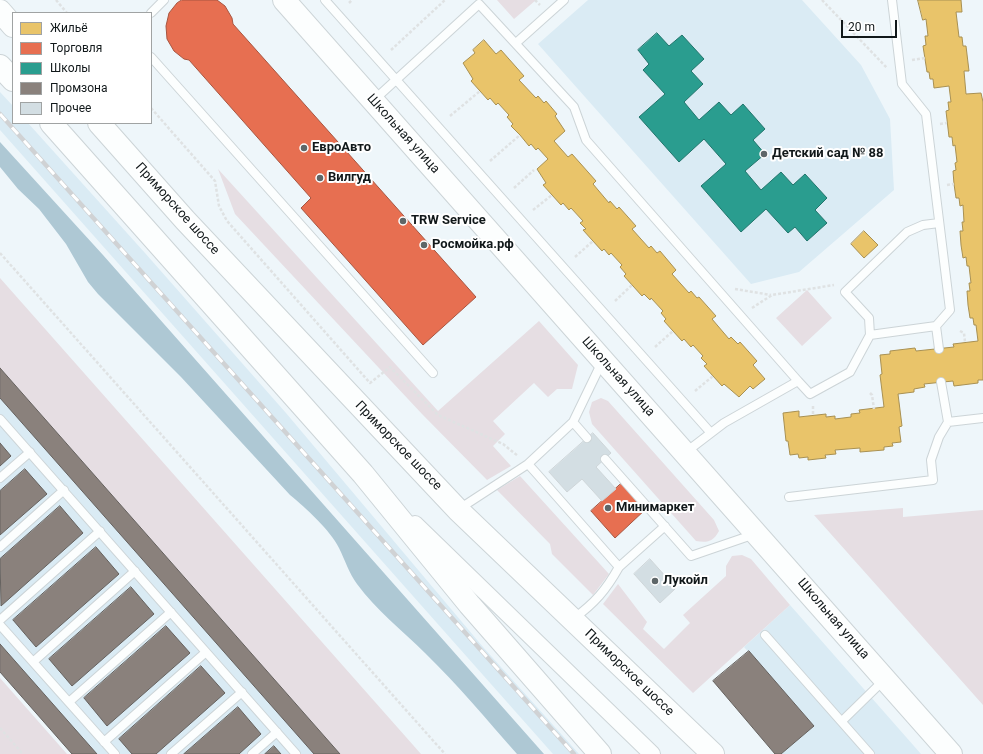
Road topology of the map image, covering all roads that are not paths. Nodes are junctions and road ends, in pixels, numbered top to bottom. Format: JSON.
{"nodes":[{"id":1,"x":164,"y":0,"type":"edge"},
{"id":2,"x":284,"y":0,"type":"edge"},
{"id":3,"x":325,"y":0,"type":"edge"},
{"id":4,"x":564,"y":0,"type":"edge"},
{"id":5,"x":892,"y":0,"type":"edge"},
{"id":6,"x":479,"y":2,"type":"edge"},
{"id":7,"x":0,"y":12,"type":"edge"},
{"id":8,"x":152,"y":12,"type":"edge"},
{"id":9,"x":12,"y":25,"type":"edge"},
{"id":10,"x":516,"y":43,"type":"junction"},
{"id":11,"x":152,"y":58,"type":"edge"},
{"id":12,"x":0,"y":66,"type":"edge"},
{"id":13,"x":12,"y":79,"type":"edge"},
{"id":14,"x":396,"y":80,"type":"junction"},
{"id":15,"x":373,"y":100,"type":"junction"},
{"id":16,"x":51,"y":124,"type":"edge"},
{"id":17,"x":100,"y":124,"type":"edge"},
{"id":18,"x":940,"y":223,"type":"junction"},
{"id":19,"x":936,"y":326,"type":"junction"},
{"id":20,"x":870,"y":335,"type":"junction"},
{"id":21,"x":939,"y":348,"type":"dead end"},
{"id":22,"x":603,"y":360,"type":"junction"},
{"id":23,"x":433,"y":373,"type":"dead end"},
{"id":24,"x":798,"y":381,"type":"junction"},
{"id":25,"x":941,"y":382,"type":"dead end"},
{"id":26,"x":983,"y":418,"type":"edge"},
{"id":27,"x":0,"y":419,"type":"edge"},
{"id":28,"x":574,"y":422,"type":"junction"},
{"id":29,"x":948,"y":422,"type":"junction"},
{"id":30,"x":711,"y":433,"type":"junction"},
{"id":31,"x":587,"y":438,"type":"dead end"},
{"id":32,"x":30,"y":452,"type":"junction"},
{"id":33,"x":686,"y":452,"type":"junction"},
{"id":34,"x":605,"y":459,"type":"dead end"},
{"id":35,"x":528,"y":464,"type":"junction"},
{"id":36,"x":363,"y":474,"type":"junction"},
{"id":37,"x":0,"y":478,"type":"edge"},
{"id":38,"x":64,"y":490,"type":"junction"},
{"id":39,"x":789,"y":496,"type":"dead end"},
{"id":40,"x":458,"y":510,"type":"junction"},
{"id":41,"x":665,"y":526,"type":"junction"},
{"id":42,"x":100,"y":532,"type":"junction"},
{"id":43,"x":758,"y":534,"type":"junction"},
{"id":44,"x":0,"y":547,"type":"edge"},
{"id":45,"x":619,"y":567,"type":"junction"},
{"id":46,"x":135,"y":571,"type":"junction"},
{"id":47,"x":171,"y":612,"type":"junction"},
{"id":48,"x":573,"y":619,"type":"junction"},
{"id":49,"x":0,"y":620,"type":"edge"},
{"id":50,"x":0,"y":625,"type":"edge"},
{"id":51,"x":765,"y":635,"type":"dead end"},
{"id":52,"x":206,"y":652,"type":"junction"},
{"id":53,"x":33,"y":662,"type":"junction"},
{"id":54,"x":886,"y":678,"type":"junction"},
{"id":55,"x":242,"y":692,"type":"junction"},
{"id":56,"x":69,"y":702,"type":"junction"},
{"id":57,"x":842,"y":721,"type":"junction"},
{"id":58,"x":277,"y":732,"type":"junction"},
{"id":59,"x":104,"y":742,"type":"junction"},
{"id":60,"x":115,"y":754,"type":"edge"},
{"id":61,"x":171,"y":754,"type":"edge"},
{"id":62,"x":252,"y":754,"type":"edge"},
{"id":63,"x":296,"y":754,"type":"edge"},
{"id":64,"x":600,"y":754,"type":"edge"},
{"id":65,"x":652,"y":754,"type":"edge"},
{"id":66,"x":713,"y":754,"type":"edge"},
{"id":67,"x":870,"y":754,"type":"edge"},
{"id":68,"x":951,"y":754,"type":"edge"}],
"edges":[{"from":1,"to":8,"type":"lane"},
{"from":2,"to":15,"type":"main road","name":"Школьная улица"},
{"from":3,"to":14,"type":"lane"},
{"from":4,"to":10,"type":"lane"},
{"from":5,"to":18,"type":"lane"},
{"from":6,"to":10,"type":"lane"},
{"from":6,"to":14,"type":"lane"},
{"from":7,"to":9,"type":"main road"},
{"from":10,"to":24,"type":"lane"},
{"from":11,"to":23,"type":"lane"},
{"from":12,"to":13,"type":"main road"},
{"from":14,"to":15,"type":"lane"},
{"from":14,"to":30,"type":"lane"},
{"from":15,"to":22,"type":"main road","name":"Школьная улица"},
{"from":16,"to":36,"type":"main road"},
{"from":17,"to":40,"type":"main road","name":"Приморское шоссе"},
{"from":18,"to":19,"type":"lane"},
{"from":18,"to":20,"type":"lane"},
{"from":19,"to":20,"type":"lane"},
{"from":19,"to":21,"type":"lane"},
{"from":20,"to":24,"type":"lane"},
{"from":22,"to":28,"type":"lane"},
{"from":22,"to":33,"type":"main road","name":"Школьная улица"},
{"from":24,"to":30,"type":"lane"},
{"from":25,"to":29,"type":"lane"},
{"from":26,"to":29,"type":"lane"},
{"from":27,"to":32,"type":"lane"},
{"from":28,"to":31,"type":"lane"},
{"from":28,"to":35,"type":"lane"},
{"from":29,"to":39,"type":"lane"},
{"from":30,"to":33,"type":"lane"},
{"from":32,"to":37,"type":"lane"},
{"from":32,"to":38,"type":"lane"},
{"from":33,"to":43,"type":"main road","name":"Школьная улица"},
{"from":34,"to":41,"type":"lane"},
{"from":35,"to":40,"type":"lane"},
{"from":35,"to":45,"type":"lane"},
{"from":36,"to":64,"type":"main road"},
{"from":36,"to":65,"type":"street"},
{"from":38,"to":42,"type":"lane"},
{"from":38,"to":44,"type":"lane"},
{"from":40,"to":48,"type":"main road","name":"Приморское шоссе"},
{"from":41,"to":43,"type":"lane"},
{"from":41,"to":45,"type":"lane"},
{"from":42,"to":46,"type":"lane"},
{"from":42,"to":49,"type":"lane"},
{"from":43,"to":54,"type":"main road","name":"Школьная улица"},
{"from":45,"to":48,"type":"lane"},
{"from":46,"to":47,"type":"lane"},
{"from":46,"to":53,"type":"lane"},
{"from":47,"to":52,"type":"lane"},
{"from":47,"to":56,"type":"lane"},
{"from":48,"to":66,"type":"main road","name":"Приморское шоссе"},
{"from":50,"to":53,"type":"lane"},
{"from":51,"to":57,"type":"lane"},
{"from":52,"to":55,"type":"lane"},
{"from":52,"to":59,"type":"lane"},
{"from":53,"to":56,"type":"lane"},
{"from":54,"to":57,"type":"lane"},
{"from":54,"to":68,"type":"main road","name":"Школьная улица"},
{"from":55,"to":58,"type":"lane"},
{"from":55,"to":61,"type":"lane"},
{"from":56,"to":59,"type":"lane"},
{"from":57,"to":67,"type":"lane"},
{"from":58,"to":62,"type":"lane"},
{"from":58,"to":63,"type":"lane"},
{"from":59,"to":60,"type":"lane"}]}
